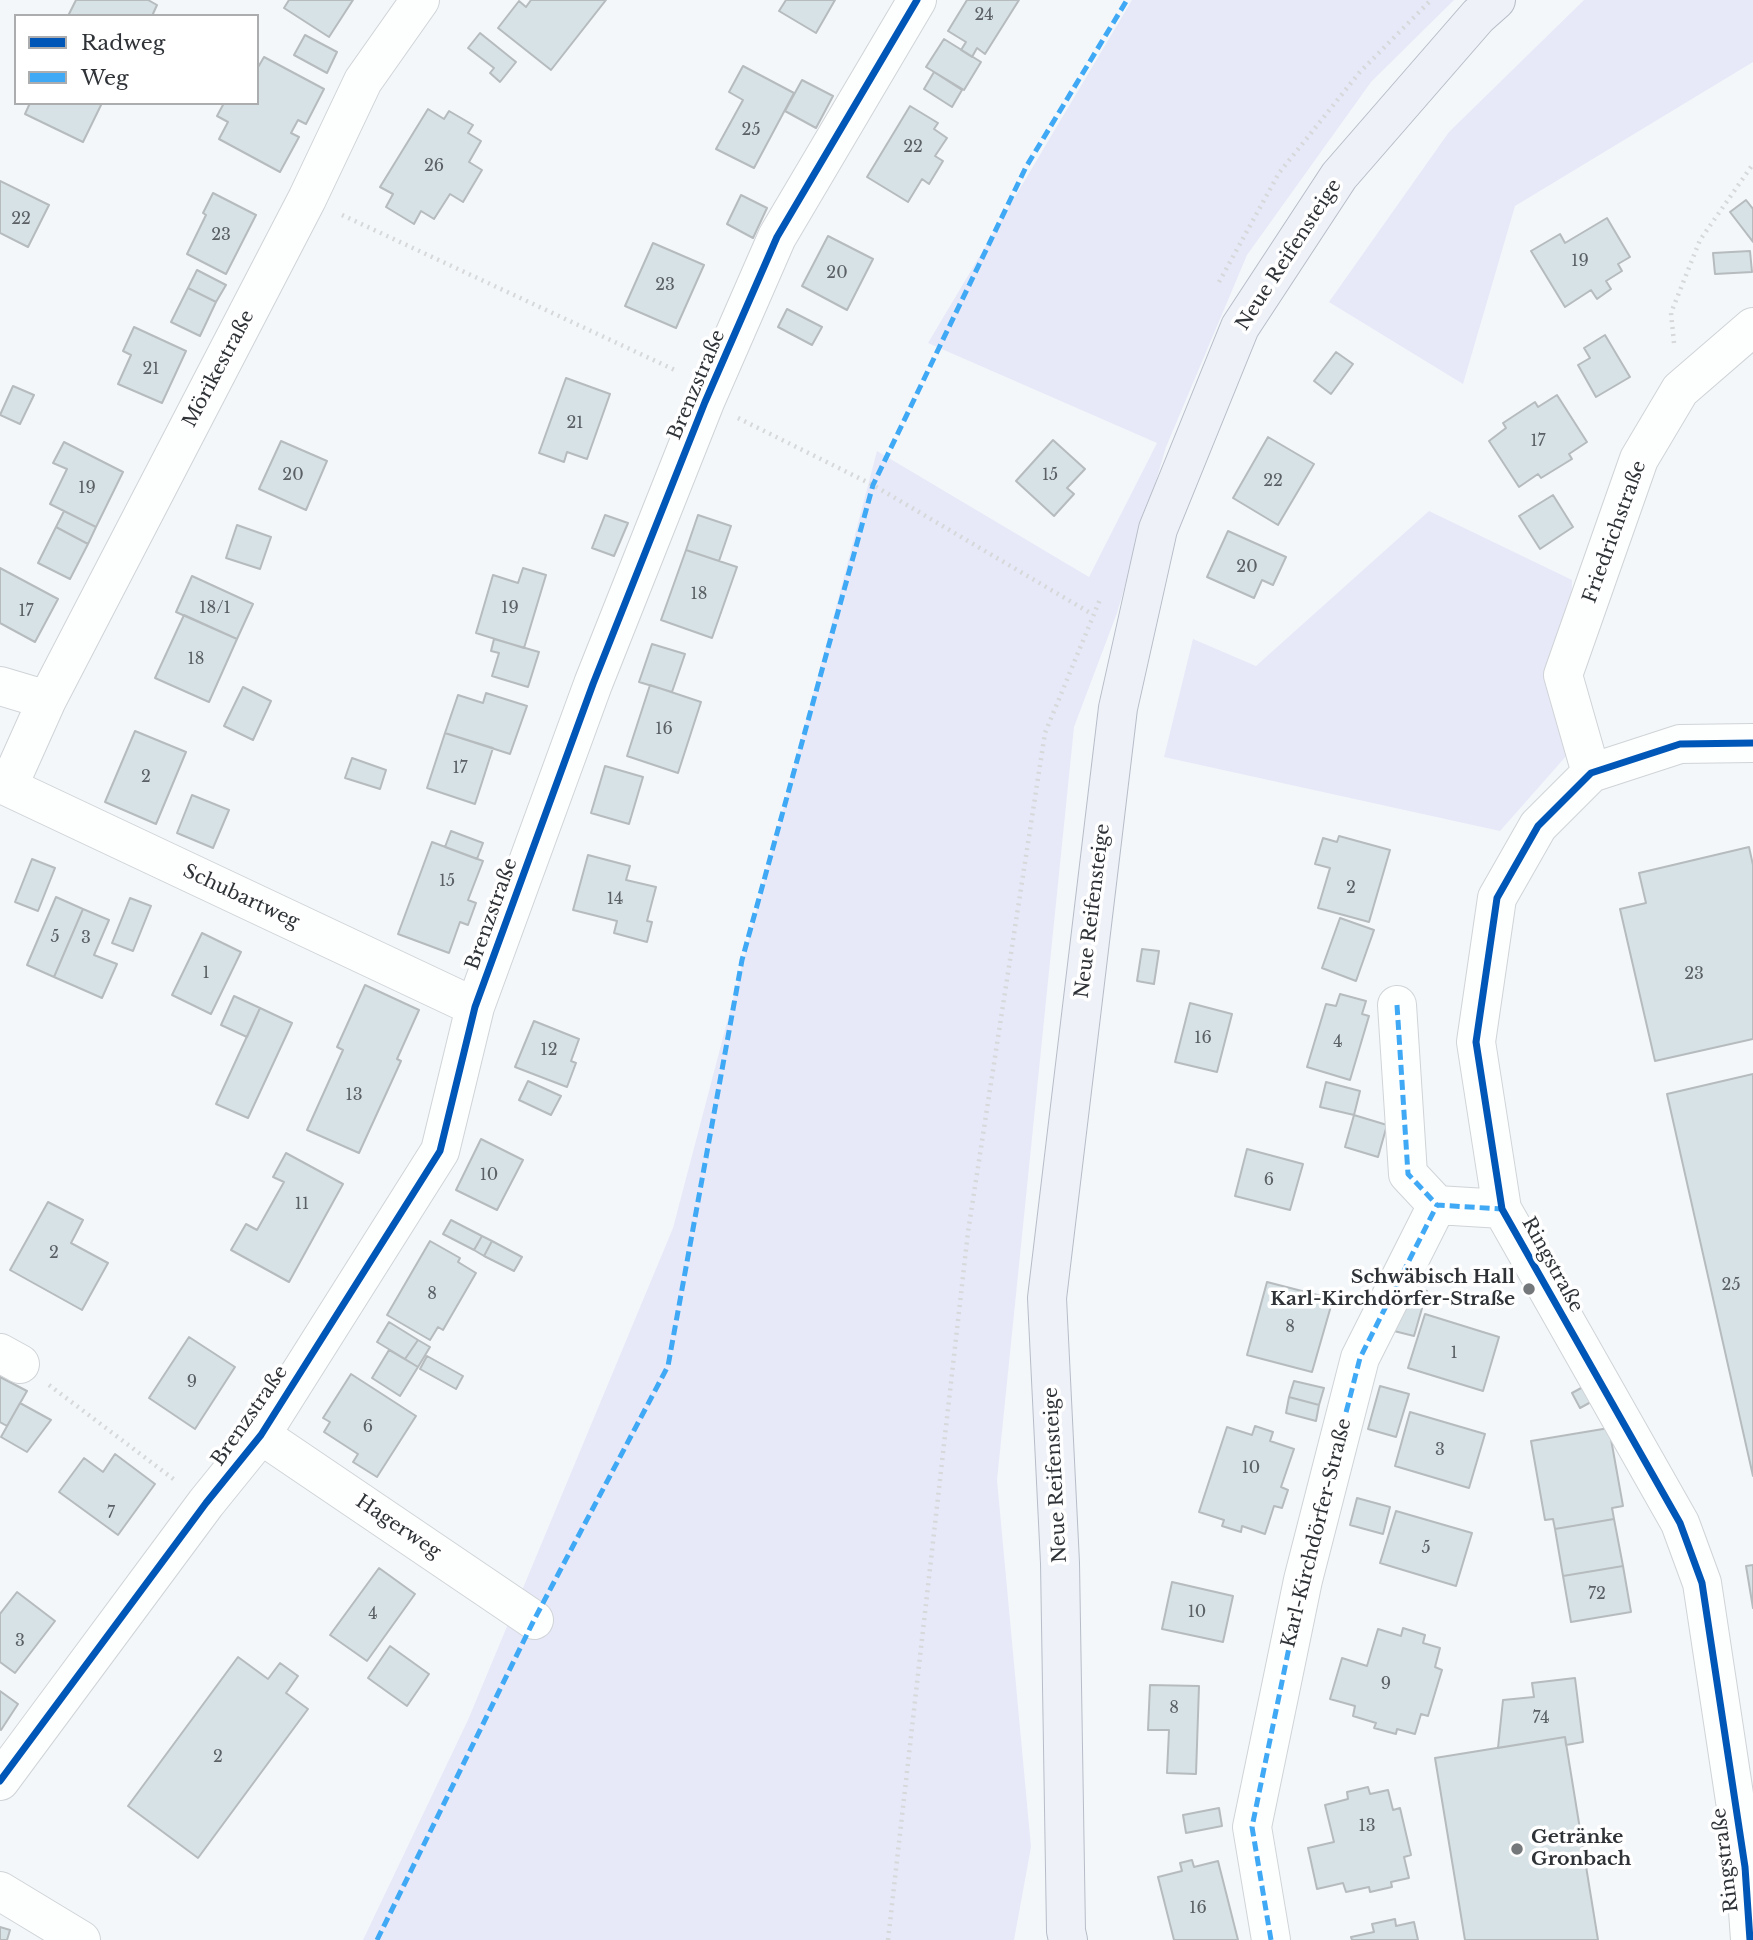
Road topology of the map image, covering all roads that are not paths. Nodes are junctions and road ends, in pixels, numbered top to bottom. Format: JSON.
{"nodes":[{"id":1,"x":420,"y":0,"type":"edge"},
{"id":2,"x":917,"y":0,"type":"edge"},
{"id":3,"x":1496,"y":0,"type":"edge"},
{"id":4,"x":1753,"y":327,"type":"edge"},
{"id":5,"x":0,"y":686,"type":"edge"},
{"id":6,"x":47,"y":700,"type":"junction"},
{"id":7,"x":1753,"y":743,"type":"edge"},
{"id":8,"x":1591,"y":773,"type":"junction"},
{"id":9,"x":4,"y":785,"type":"edge"},
{"id":10,"x":1397,"y":1005,"type":"dead end"},
{"id":11,"x":474,"y":1007,"type":"junction"},
{"id":12,"x":1437,"y":1205,"type":"junction"},
{"id":13,"x":1502,"y":1209,"type":"junction"},
{"id":14,"x":261,"y":1435,"type":"junction"},
{"id":15,"x":534,"y":1620,"type":"dead end"},
{"id":16,"x":0,"y":1781,"type":"edge"},
{"id":17,"x":1749,"y":1866,"type":"edge"},
{"id":18,"x":0,"y":1891,"type":"edge"},
{"id":19,"x":1066,"y":1937,"type":"edge"},
{"id":20,"x":81,"y":1940,"type":"edge"},
{"id":21,"x":1271,"y":1940,"type":"edge"},
{"id":22,"x":1750,"y":1940,"type":"edge"}],
"edges":[{"from":1,"to":6,"type":"street","name":"Mörikestraße"},
{"from":2,"to":11,"type":"street","name":"Brenzstraße"},
{"from":3,"to":19,"type":"main road","name":"Neue Reifensteige"},
{"from":4,"to":8,"type":"street","name":"Friedrichstraße"},
{"from":5,"to":6,"type":"street"},
{"from":6,"to":9,"type":"street","name":"Mörikestraße"},
{"from":7,"to":8,"type":"street","name":"Ringstraße"},
{"from":8,"to":13,"type":"street","name":"Ringstraße"},
{"from":9,"to":11,"type":"street","name":"Schubartweg"},
{"from":10,"to":12,"type":"street"},
{"from":11,"to":14,"type":"street","name":"Brenzstraße"},
{"from":12,"to":13,"type":"street"},
{"from":12,"to":21,"type":"street","name":"Karl-Kirchdörfer-Straße"},
{"from":13,"to":17,"type":"street","name":"Ringstraße"},
{"from":14,"to":15,"type":"street","name":"Hagerweg"},
{"from":14,"to":16,"type":"street","name":"Brenzstraße"},
{"from":17,"to":22,"type":"street","name":"Ringstraße"},
{"from":18,"to":20,"type":"street"}]}
